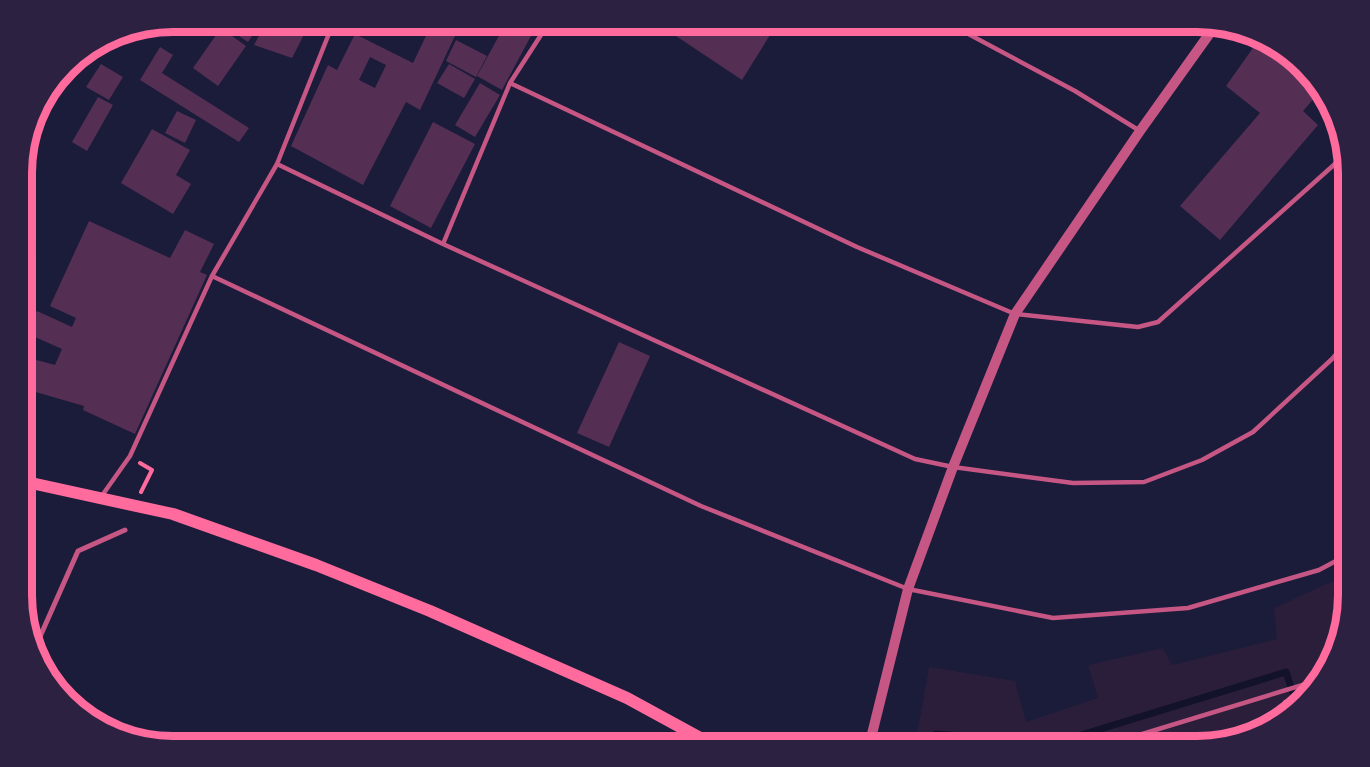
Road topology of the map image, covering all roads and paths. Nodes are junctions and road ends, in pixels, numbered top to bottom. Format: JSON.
{"nodes":[{"id":1,"x":330,"y":32,"type":"edge"},
{"id":2,"x":543,"y":32,"type":"edge"},
{"id":3,"x":965,"y":32,"type":"edge"},
{"id":4,"x":1210,"y":33,"type":"edge"},
{"id":5,"x":510,"y":83,"type":"junction"},
{"id":6,"x":1140,"y":131,"type":"junction"},
{"id":7,"x":1338,"y":161,"type":"edge"},
{"id":8,"x":277,"y":164,"type":"junction"},
{"id":9,"x":443,"y":244,"type":"junction"},
{"id":10,"x":212,"y":276,"type":"junction"},
{"id":11,"x":1015,"y":314,"type":"junction"},
{"id":12,"x":1338,"y":352,"type":"edge"},
{"id":13,"x":130,"y":456,"type":"junction"},
{"id":14,"x":953,"y":467,"type":"junction"},
{"id":15,"x":32,"y":483,"type":"edge"},
{"id":16,"x":101,"y":497,"type":"junction"},
{"id":17,"x":135,"y":505,"type":"junction"},
{"id":18,"x":125,"y":530,"type":"dead end"},
{"id":19,"x":1338,"y":560,"type":"edge"},
{"id":20,"x":908,"y":589,"type":"junction"},
{"id":21,"x":39,"y":639,"type":"edge"},
{"id":22,"x":1305,"y":685,"type":"edge"},
{"id":23,"x":696,"y":735,"type":"edge"},
{"id":24,"x":872,"y":735,"type":"edge"},
{"id":25,"x":1140,"y":735,"type":"edge"}],
"edges":[{"from":1,"to":8,"type":"lane"},
{"from":2,"to":5,"type":"lane"},
{"from":3,"to":6,"type":"lane"},
{"from":4,"to":6,"type":"street"},
{"from":5,"to":9,"type":"lane"},
{"from":5,"to":11,"type":"lane"},
{"from":6,"to":11,"type":"street"},
{"from":7,"to":11,"type":"lane"},
{"from":8,"to":9,"type":"lane"},
{"from":8,"to":10,"type":"lane"},
{"from":9,"to":14,"type":"lane"},
{"from":10,"to":13,"type":"lane"},
{"from":10,"to":20,"type":"lane"},
{"from":11,"to":14,"type":"street"},
{"from":12,"to":14,"type":"lane"},
{"from":13,"to":16,"type":"lane"},
{"from":13,"to":17,"type":"path"},
{"from":14,"to":20,"type":"street"},
{"from":15,"to":16,"type":"main road"},
{"from":16,"to":17,"type":"main road"},
{"from":17,"to":23,"type":"main road"},
{"from":18,"to":21,"type":"street"},
{"from":19,"to":20,"type":"lane"},
{"from":20,"to":24,"type":"street"},
{"from":22,"to":25,"type":"lane"}]}
